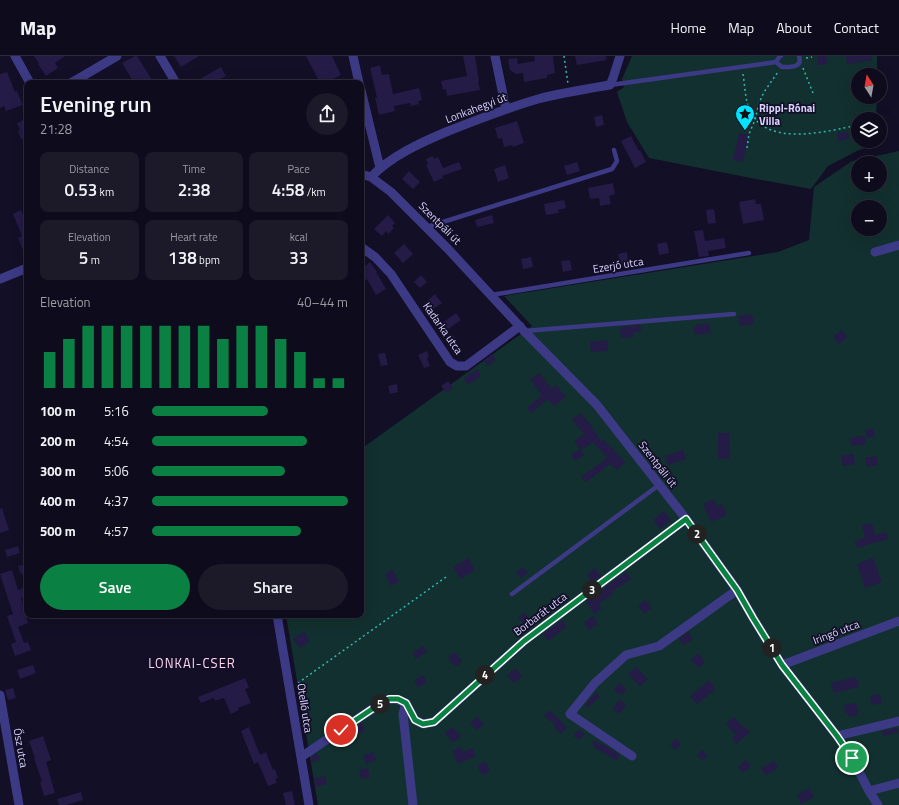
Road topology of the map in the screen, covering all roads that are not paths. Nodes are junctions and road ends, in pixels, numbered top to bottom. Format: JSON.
{"nodes":[{"id":1,"x":14,"y":56,"type":"edge"},
{"id":2,"x":117,"y":56,"type":"edge"},
{"id":3,"x":160,"y":56,"type":"edge"},
{"id":4,"x":352,"y":56,"type":"edge"},
{"id":5,"x":495,"y":56,"type":"edge"},
{"id":6,"x":620,"y":56,"type":"edge"},
{"id":7,"x":781,"y":56,"type":"edge"},
{"id":8,"x":799,"y":56,"type":"edge"},
{"id":9,"x":776,"y":62,"type":"junction"},
{"id":10,"x":28,"y":80,"type":"edge"},
{"id":11,"x":76,"y":80,"type":"edge"},
{"id":12,"x":174,"y":80,"type":"edge"},
{"id":13,"x":358,"y":80,"type":"edge"},
{"id":14,"x":610,"y":85,"type":"junction"},
{"id":15,"x":364,"y":102,"type":"edge"},
{"id":16,"x":506,"y":109,"type":"junction"},
{"id":17,"x":614,"y":150,"type":"dead end"},
{"id":18,"x":380,"y":168,"type":"junction"},
{"id":19,"x":364,"y":175,"type":"edge"},
{"id":20,"x":371,"y":177,"type":"junction"},
{"id":21,"x":427,"y":227,"type":"junction"},
{"id":22,"x":899,"y":244,"type":"edge"},
{"id":23,"x":364,"y":249,"type":"edge"},
{"id":24,"x":875,"y":252,"type":"dead end"},
{"id":25,"x":749,"y":253,"type":"dead end"},
{"id":26,"x":24,"y":269,"type":"edge"},
{"id":27,"x":1,"y":276,"type":"edge"},
{"id":28,"x":491,"y":295,"type":"junction"},
{"id":29,"x":734,"y":314,"type":"dead end"},
{"id":30,"x":522,"y":329,"type":"junction"},
{"id":31,"x":659,"y":485,"type":"junction"},
{"id":32,"x":686,"y":519,"type":"junction"},
{"id":33,"x":737,"y":590,"type":"junction"},
{"id":34,"x":512,"y":594,"type":"dead end"},
{"id":35,"x":278,"y":618,"type":"edge"},
{"id":36,"x":899,"y":621,"type":"edge"},
{"id":37,"x":782,"y":665,"type":"junction"},
{"id":38,"x":0,"y":695,"type":"edge"},
{"id":39,"x":406,"y":703,"type":"junction"},
{"id":40,"x":899,"y":722,"type":"edge"},
{"id":41,"x":837,"y":736,"type":"junction"},
{"id":42,"x":632,"y":756,"type":"dead end"},
{"id":43,"x":301,"y":757,"type":"junction"},
{"id":44,"x":899,"y":783,"type":"edge"},
{"id":45,"x":869,"y":791,"type":"junction"},
{"id":46,"x":19,"y":805,"type":"edge"},
{"id":47,"x":309,"y":805,"type":"edge"},
{"id":48,"x":413,"y":805,"type":"edge"},
{"id":49,"x":878,"y":805,"type":"edge"}],
"edges":[{"from":1,"to":10,"type":"street"},
{"from":2,"to":11,"type":"street"},
{"from":3,"to":12,"type":"street"},
{"from":4,"to":13,"type":"street"},
{"from":5,"to":16,"type":"street"},
{"from":6,"to":14,"type":"street"},
{"from":7,"to":9,"type":"lane"},
{"from":8,"to":9,"type":"lane"},
{"from":9,"to":14,"type":"lane"},
{"from":14,"to":16,"type":"street","name":"Lonkahegyi út"},
{"from":15,"to":18,"type":"street"},
{"from":16,"to":18,"type":"street","name":"Lonkahegyi út"},
{"from":17,"to":21,"type":"lane"},
{"from":18,"to":20,"type":"street","name":"Lonkahegyi út"},
{"from":19,"to":20,"type":"street"},
{"from":20,"to":21,"type":"street","name":"Szentpáli út"},
{"from":21,"to":28,"type":"street","name":"Szentpáli út"},
{"from":22,"to":24,"type":"street"},
{"from":23,"to":30,"type":"street","name":"Kadarka utca"},
{"from":25,"to":28,"type":"lane","name":"Ezerjó utca"},
{"from":26,"to":27,"type":"street"},
{"from":28,"to":30,"type":"street","name":"Szentpáli út"},
{"from":29,"to":30,"type":"lane"},
{"from":30,"to":31,"type":"street","name":"Szentpáli út"},
{"from":31,"to":32,"type":"street","name":"Szentpáli út"},
{"from":31,"to":34,"type":"lane"},
{"from":32,"to":33,"type":"street","name":"Szentpáli út"},
{"from":32,"to":39,"type":"street","name":"Borbarát utca"},
{"from":33,"to":37,"type":"street","name":"Szentpáli út"},
{"from":33,"to":42,"type":"street"},
{"from":35,"to":43,"type":"street","name":"Otelló utca"},
{"from":36,"to":37,"type":"street","name":"Iringó utca"},
{"from":37,"to":41,"type":"street","name":"Szentpáli út"},
{"from":38,"to":46,"type":"street","name":"Ősz utca"},
{"from":39,"to":43,"type":"street"},
{"from":39,"to":48,"type":"street"},
{"from":40,"to":41,"type":"street"},
{"from":41,"to":45,"type":"street","name":"Szentpáli út"},
{"from":43,"to":47,"type":"street","name":"Otelló utca"},
{"from":44,"to":45,"type":"street"},
{"from":45,"to":49,"type":"street","name":"Szentpáli út"}]}
